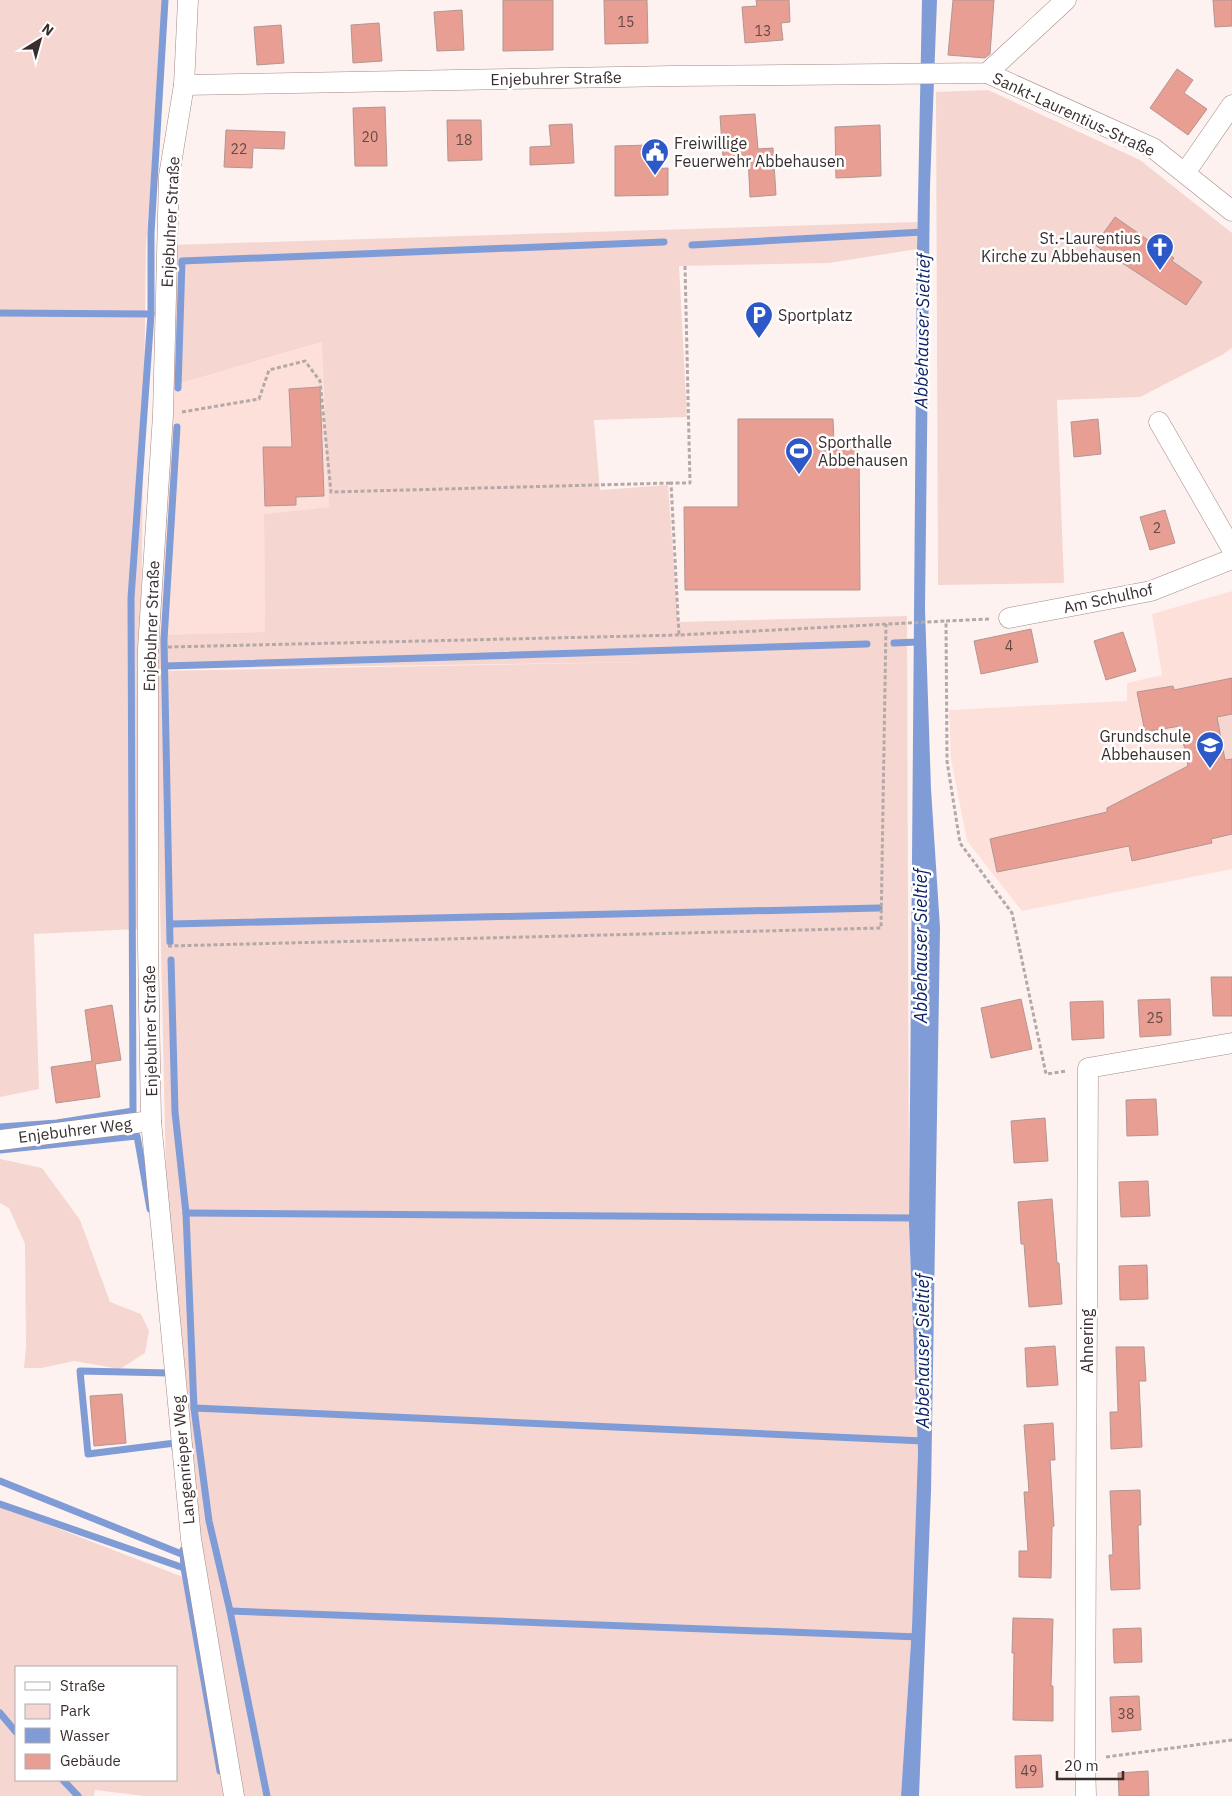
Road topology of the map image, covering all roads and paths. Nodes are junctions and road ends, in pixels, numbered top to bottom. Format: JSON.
{"nodes":[{"id":1,"x":188,"y":0,"type":"edge"},
{"id":2,"x":1066,"y":0,"type":"edge"},
{"id":3,"x":987,"y":73,"type":"junction"},
{"id":4,"x":184,"y":85,"type":"junction"},
{"id":5,"x":1232,"y":105,"type":"edge"},
{"id":6,"x":1185,"y":173,"type":"junction"},
{"id":7,"x":1232,"y":210,"type":"edge"},
{"id":8,"x":685,"y":266,"type":"dead end"},
{"id":9,"x":163,"y":415,"type":"junction"},
{"id":10,"x":1159,"y":422,"type":"dead end"},
{"id":11,"x":671,"y":483,"type":"junction"},
{"id":12,"x":1232,"y":550,"type":"edge"},
{"id":13,"x":1232,"y":559,"type":"edge"},
{"id":14,"x":1010,"y":618,"type":"joint"},
{"id":15,"x":946,"y":621,"type":"junction"},
{"id":16,"x":886,"y":624,"type":"junction"},
{"id":17,"x":679,"y":635,"type":"junction"},
{"id":18,"x":172,"y":646,"type":"dead end"},
{"id":19,"x":148,"y":946,"type":"junction"},
{"id":20,"x":1232,"y":1043,"type":"edge"},
{"id":21,"x":1088,"y":1068,"type":"junction"},
{"id":22,"x":151,"y":1120,"type":"junction"},
{"id":23,"x":0,"y":1140,"type":"edge"},
{"id":24,"x":1232,"y":1740,"type":"edge"},
{"id":25,"x":1085,"y":1759,"type":"junction"},
{"id":26,"x":234,"y":1796,"type":"edge"},
{"id":27,"x":1086,"y":1796,"type":"edge"}],
"edges":[{"from":1,"to":4,"type":"street"},
{"from":2,"to":3,"type":"street"},
{"from":3,"to":4,"type":"street","name":"Enjebuhrer Straße"},
{"from":3,"to":6,"type":"street","name":"Sankt-Laurentius-Straße"},
{"from":4,"to":9,"type":"street","name":"Enjebuhrer Straße"},
{"from":5,"to":6,"type":"street"},
{"from":6,"to":7,"type":"street","name":"Sankt-Laurentius-Straße"},
{"from":8,"to":11,"type":"path"},
{"from":9,"to":11,"type":"path"},
{"from":9,"to":19,"type":"street","name":"Enjebuhrer Straße"},
{"from":10,"to":12,"type":"street"},
{"from":11,"to":17,"type":"path"},
{"from":13,"to":14,"type":"street","name":"Am Schulhof"},
{"from":14,"to":15,"type":"path"},
{"from":15,"to":16,"type":"path"},
{"from":15,"to":21,"type":"path"},
{"from":16,"to":17,"type":"path"},
{"from":16,"to":19,"type":"path"},
{"from":17,"to":18,"type":"path"},
{"from":19,"to":22,"type":"street","name":"Enjebuhrer Straße"},
{"from":20,"to":21,"type":"street"},
{"from":21,"to":25,"type":"street","name":"Ahnering"},
{"from":22,"to":23,"type":"street","name":"Enjebuhrer Weg"},
{"from":22,"to":26,"type":"street","name":"Langenrieper Weg"},
{"from":24,"to":25,"type":"path"},
{"from":25,"to":27,"type":"street","name":"Ahnering"}]}
